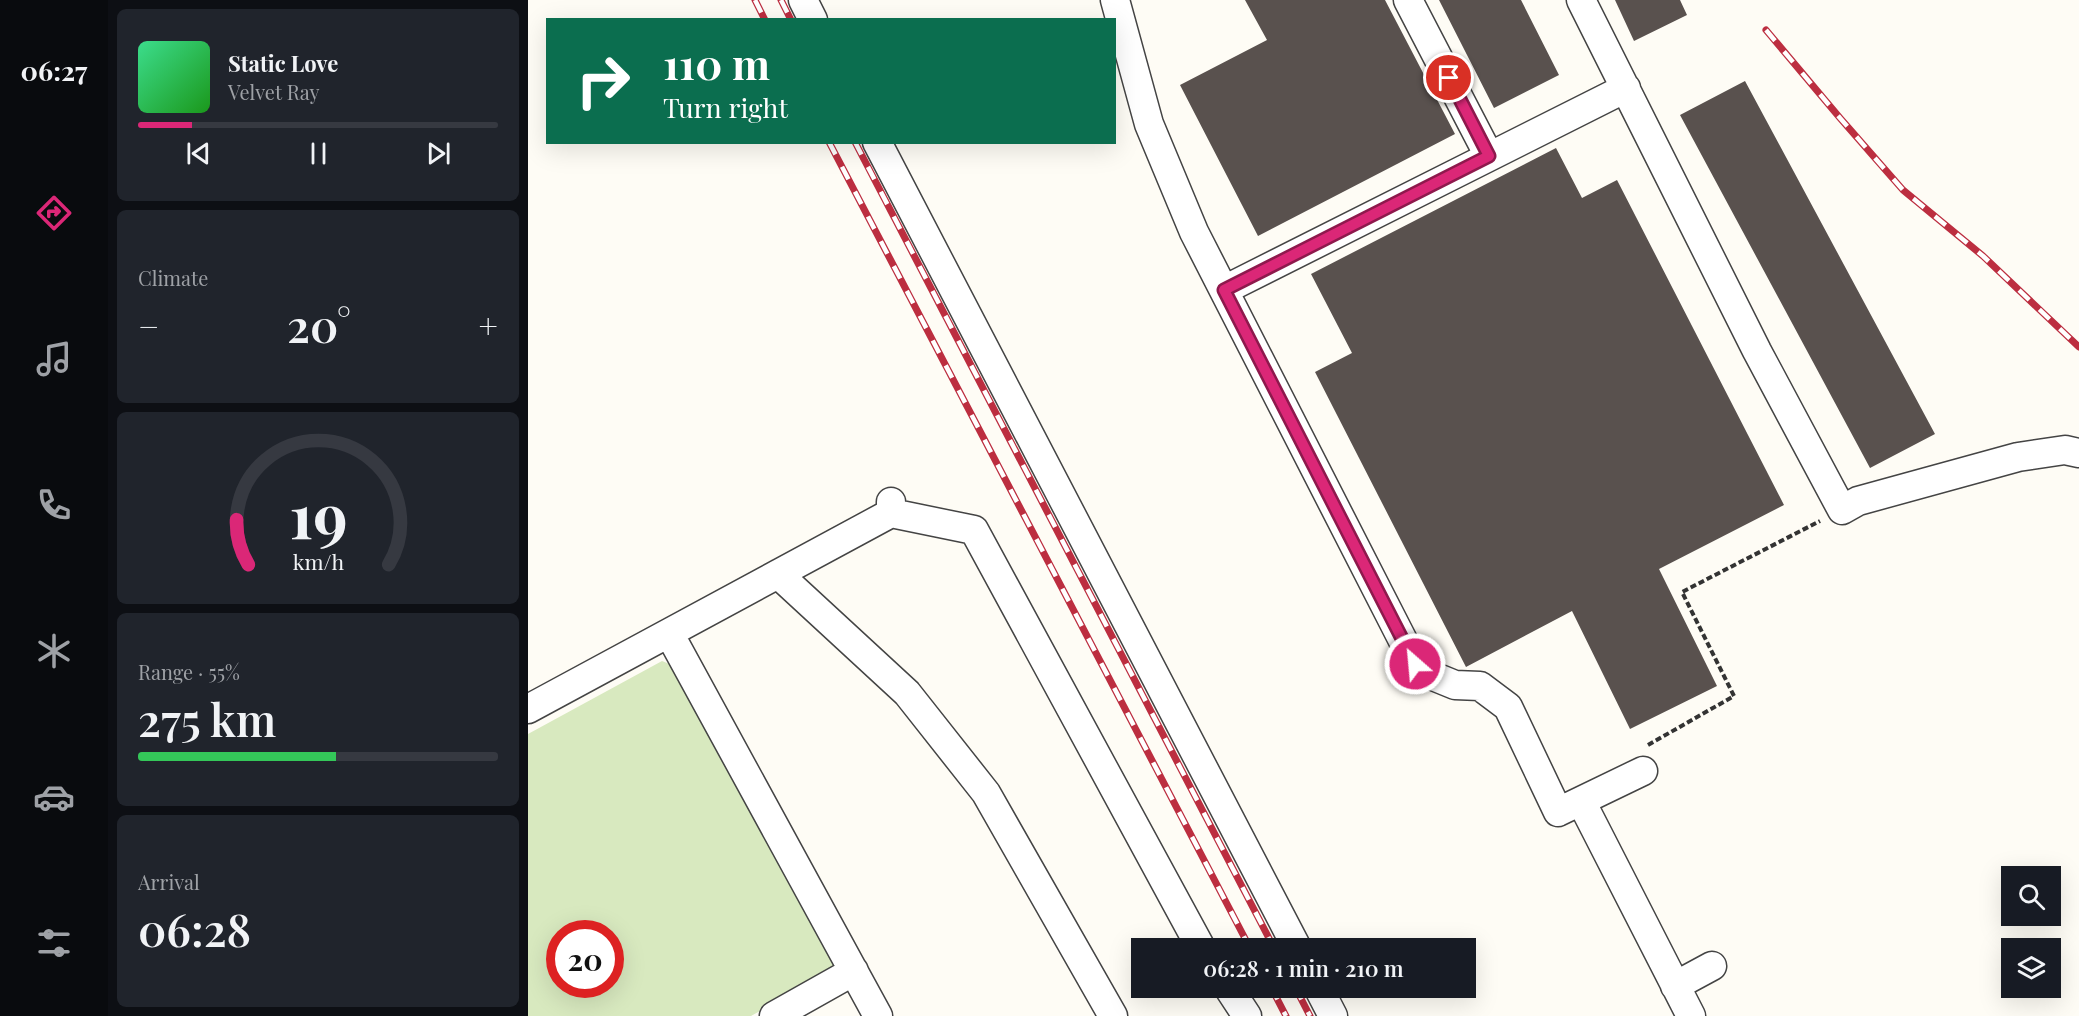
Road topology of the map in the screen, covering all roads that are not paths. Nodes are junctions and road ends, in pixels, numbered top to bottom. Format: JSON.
{"nodes":[{"id":1,"x":803,"y":0,"type":"edge"},
{"id":2,"x":1115,"y":0,"type":"edge"},
{"id":3,"x":1408,"y":0,"type":"edge"},
{"id":4,"x":1581,"y":0,"type":"edge"},
{"id":5,"x":812,"y":18,"type":"edge"},
{"id":6,"x":1626,"y":88,"type":"junction"},
{"id":7,"x":878,"y":144,"type":"edge"},
{"id":8,"x":1489,"y":156,"type":"junction"},
{"id":9,"x":1224,"y":290,"type":"junction"},
{"id":10,"x":2079,"y":453,"type":"edge"},
{"id":11,"x":778,"y":574,"type":"junction"},
{"id":12,"x":669,"y":633,"type":"junction"},
{"id":13,"x":528,"y":709,"type":"edge"},
{"id":14,"x":1643,"y":771,"type":"road end"},
{"id":15,"x":1581,"y":801,"type":"junction"},
{"id":16,"x":1196,"y":938,"type":"edge"},
{"id":17,"x":1293,"y":938,"type":"edge"},
{"id":18,"x":1712,"y":966,"type":"dead end"},
{"id":19,"x":854,"y":971,"type":"junction"},
{"id":20,"x":1675,"y":986,"type":"junction"},
{"id":21,"x":1235,"y":998,"type":"edge"},
{"id":22,"x":1324,"y":998,"type":"edge"},
{"id":23,"x":774,"y":1016,"type":"edge"},
{"id":24,"x":878,"y":1016,"type":"edge"},
{"id":25,"x":1113,"y":1016,"type":"edge"},
{"id":26,"x":1247,"y":1016,"type":"edge"},
{"id":27,"x":1333,"y":1016,"type":"edge"},
{"id":28,"x":1691,"y":1016,"type":"edge"}],
"edges":[{"from":1,"to":5,"type":"lane"},
{"from":2,"to":9,"type":"lane"},
{"from":3,"to":8,"type":"lane"},
{"from":4,"to":6,"type":"lane"},
{"from":6,"to":8,"type":"lane"},
{"from":6,"to":10,"type":"lane"},
{"from":7,"to":17,"type":"lane"},
{"from":8,"to":9,"type":"lane"},
{"from":9,"to":15,"type":"lane"},
{"from":11,"to":12,"type":"lane"},
{"from":11,"to":16,"type":"lane"},
{"from":11,"to":25,"type":"lane"},
{"from":12,"to":13,"type":"lane"},
{"from":12,"to":19,"type":"lane"},
{"from":14,"to":15,"type":"lane"},
{"from":15,"to":20,"type":"lane"},
{"from":18,"to":20,"type":"lane"},
{"from":19,"to":23,"type":"lane"},
{"from":19,"to":24,"type":"lane"},
{"from":20,"to":28,"type":"lane"},
{"from":21,"to":26,"type":"lane"},
{"from":22,"to":27,"type":"lane"}]}
